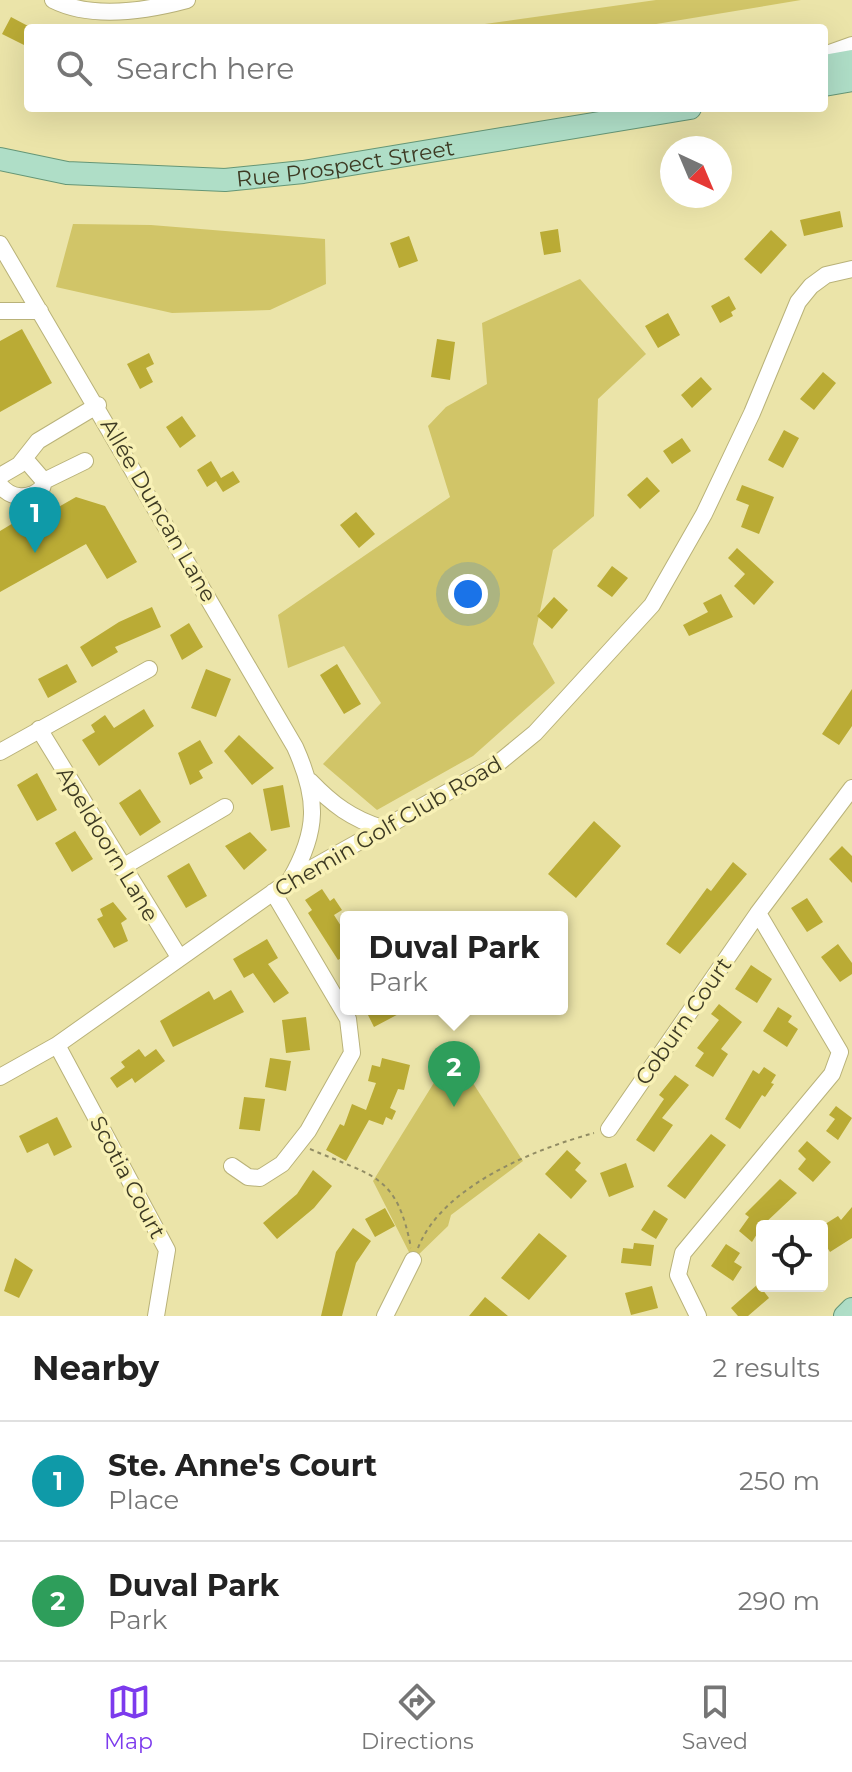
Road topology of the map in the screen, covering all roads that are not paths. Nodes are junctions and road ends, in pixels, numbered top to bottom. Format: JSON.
{"nodes":[{"id":1,"x":53,"y":0,"type":"edge"},
{"id":2,"x":187,"y":0,"type":"edge"},
{"id":3,"x":852,"y":45,"type":"edge"},
{"id":4,"x":828,"y":54,"type":"edge"},
{"id":5,"x":852,"y":61,"type":"edge"},
{"id":6,"x":828,"y":65,"type":"edge"},
{"id":7,"x":852,"y":80,"type":"edge"},
{"id":8,"x":828,"y":84,"type":"edge"},
{"id":9,"x":574,"y":112,"type":"edge"},
{"id":10,"x":666,"y":112,"type":"edge"},
{"id":11,"x":2,"y":157,"type":"edge"},
{"id":12,"x":0,"y":244,"type":"edge"},
{"id":13,"x":852,"y":269,"type":"edge"},
{"id":14,"x":0,"y":311,"type":"edge"},
{"id":15,"x":40,"y":311,"type":"junction"},
{"id":16,"x":98,"y":405,"type":"junction"},
{"id":17,"x":25,"y":459,"type":"junction"},
{"id":18,"x":85,"y":461,"type":"dead end"},
{"id":19,"x":0,"y":476,"type":"edge"},
{"id":20,"x":44,"y":481,"type":"junction"},
{"id":21,"x":0,"y":485,"type":"edge"},
{"id":22,"x":149,"y":669,"type":"dead end"},
{"id":23,"x":39,"y":729,"type":"junction"},
{"id":24,"x":0,"y":752,"type":"edge"},
{"id":25,"x":310,"y":781,"type":"junction"},
{"id":26,"x":849,"y":800,"type":"edge"},
{"id":27,"x":225,"y":807,"type":"dead end"},
{"id":28,"x":382,"y":828,"type":"junction"},
{"id":29,"x":121,"y":868,"type":"junction"},
{"id":30,"x":289,"y":881,"type":"junction"},
{"id":31,"x":273,"y":892,"type":"junction"},
{"id":32,"x":758,"y":913,"type":"junction"},
{"id":33,"x":179,"y":957,"type":"junction"},
{"id":34,"x":340,"y":1005,"type":"edge"},
{"id":35,"x":346,"y":1015,"type":"edge"},
{"id":36,"x":57,"y":1045,"type":"junction"},
{"id":37,"x":0,"y":1077,"type":"edge"},
{"id":38,"x":609,"y":1129,"type":"road end"},
{"id":39,"x":232,"y":1166,"type":"dead end"},
{"id":40,"x":413,"y":1260,"type":"road end"},
{"id":41,"x":852,"y":1309,"type":"edge"},
{"id":42,"x":156,"y":1316,"type":"edge"},
{"id":43,"x":385,"y":1316,"type":"edge"},
{"id":44,"x":698,"y":1316,"type":"edge"},
{"id":45,"x":845,"y":1316,"type":"edge"}],
"edges":[{"from":1,"to":2,"type":"street"},
{"from":3,"to":4,"type":"street"},
{"from":5,"to":6,"type":"main road"},
{"from":7,"to":8,"type":"main road"},
{"from":9,"to":11,"type":"main road","name":"Rue Prospect Street"},
{"from":10,"to":11,"type":"main road","name":"Rue Prospect Street"},
{"from":12,"to":15,"type":"street","name":"Allée Duncan Lane"},
{"from":13,"to":28,"type":"street","name":"Chemin Golf Club Road"},
{"from":14,"to":15,"type":"street"},
{"from":15,"to":16,"type":"street","name":"Allée Duncan Lane"},
{"from":16,"to":17,"type":"street"},
{"from":16,"to":25,"type":"street","name":"Allée Duncan Lane"},
{"from":17,"to":19,"type":"street"},
{"from":17,"to":20,"type":"street"},
{"from":18,"to":20,"type":"street"},
{"from":20,"to":21,"type":"street"},
{"from":22,"to":23,"type":"street"},
{"from":23,"to":24,"type":"street"},
{"from":23,"to":29,"type":"street","name":"Apeldoorn Lane"},
{"from":25,"to":28,"type":"street"},
{"from":25,"to":30,"type":"street"},
{"from":26,"to":32,"type":"street","name":"Coburn Court"},
{"from":27,"to":29,"type":"street"},
{"from":28,"to":30,"type":"street","name":"Chemin Golf Club Road"},
{"from":29,"to":33,"type":"street","name":"Apeldoorn Lane"},
{"from":30,"to":31,"type":"street","name":"Chemin Golf Club Road"},
{"from":31,"to":33,"type":"street","name":"Chemin Golf Club Road"},
{"from":31,"to":34,"type":"street"},
{"from":32,"to":38,"type":"street","name":"Coburn Court"},
{"from":32,"to":44,"type":"street"},
{"from":33,"to":36,"type":"street","name":"Chemin Golf Club Road"},
{"from":35,"to":39,"type":"street"},
{"from":36,"to":37,"type":"street","name":"Chemin Golf Club Road"},
{"from":36,"to":42,"type":"street","name":"Scotia Court"},
{"from":40,"to":43,"type":"street"},
{"from":41,"to":45,"type":"main road"}]}
